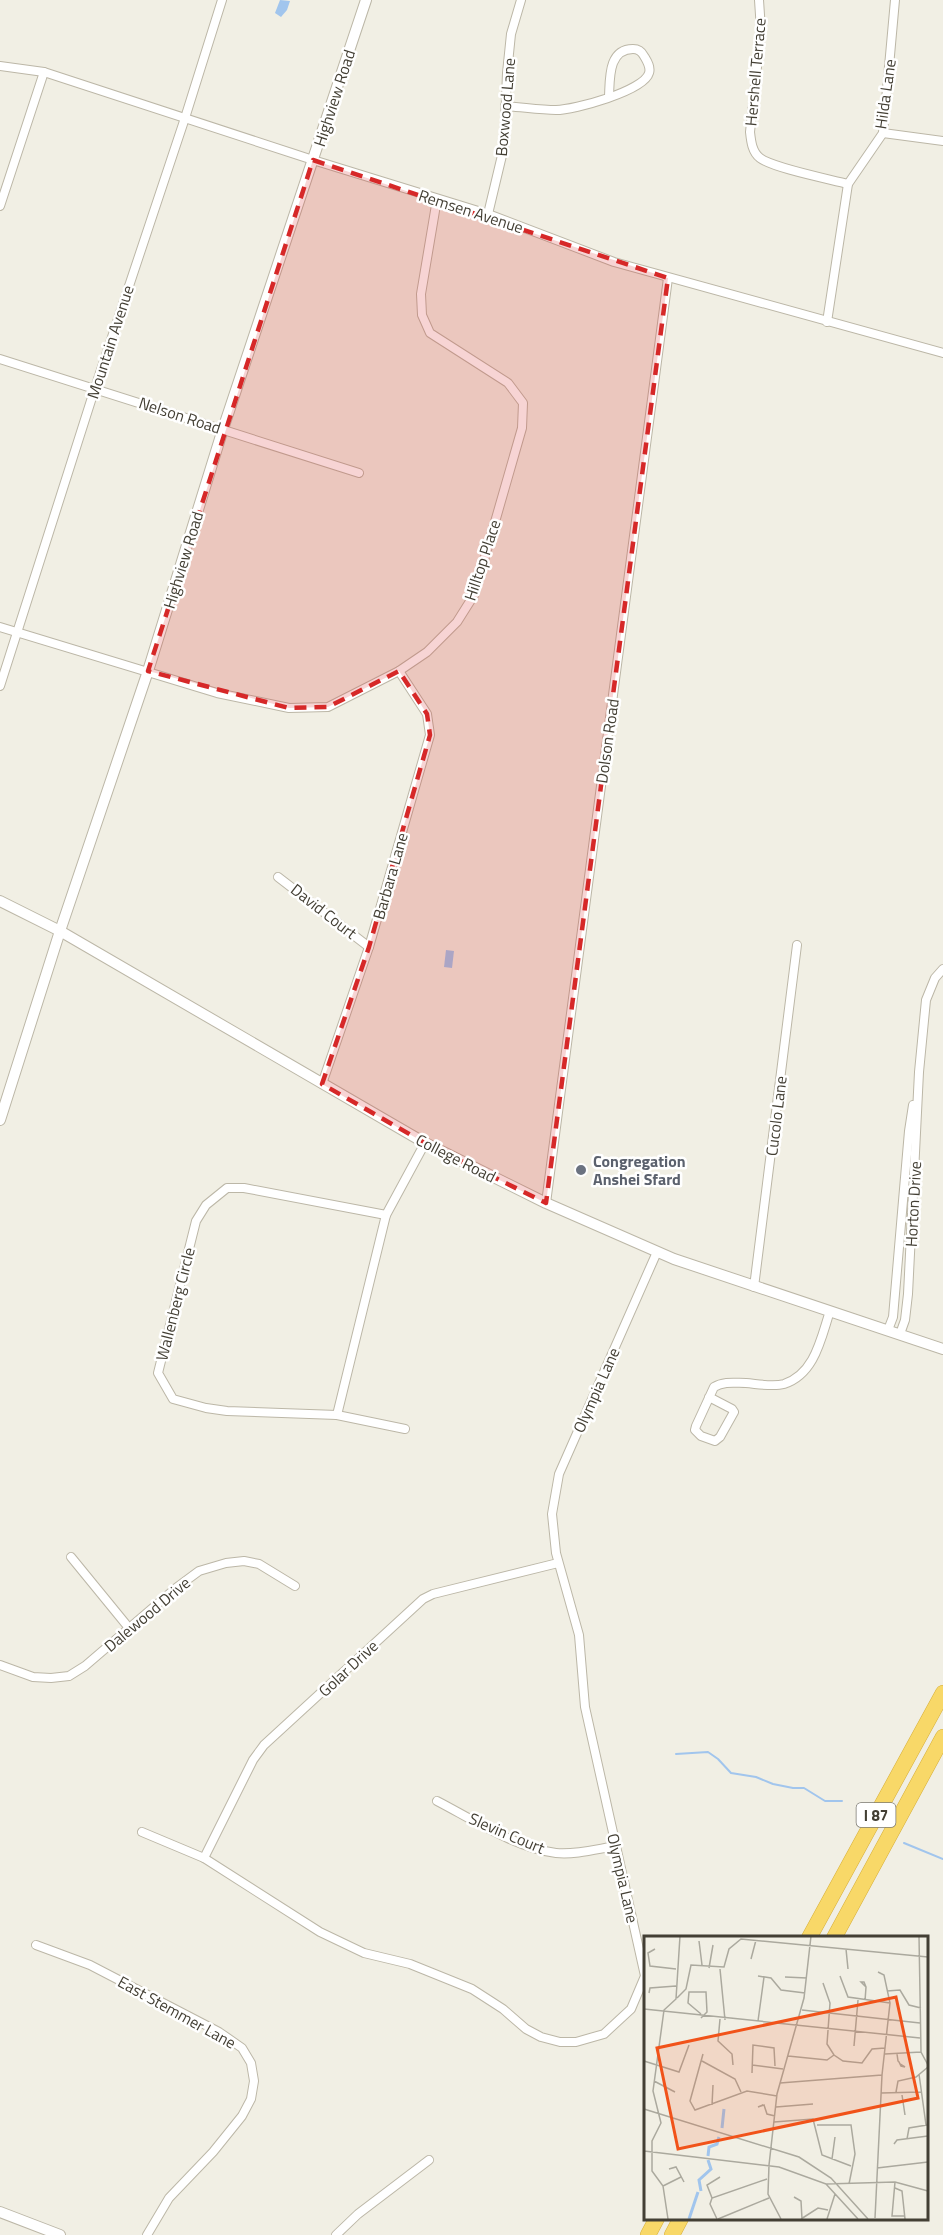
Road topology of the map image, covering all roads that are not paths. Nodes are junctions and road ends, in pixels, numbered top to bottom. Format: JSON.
{"nodes":[{"id":1,"x":222,"y":0,"type":"edge"},
{"id":2,"x":366,"y":0,"type":"edge"},
{"id":3,"x":521,"y":0,"type":"edge"},
{"id":4,"x":759,"y":0,"type":"edge"},
{"id":5,"x":895,"y":0,"type":"edge"},
{"id":6,"x":0,"y":66,"type":"edge"},
{"id":7,"x":44,"y":72,"type":"junction"},
{"id":8,"x":609,"y":96,"type":"junction"},
{"id":9,"x":505,"y":106,"type":"junction"},
{"id":10,"x":185,"y":118,"type":"junction"},
{"id":11,"x":883,"y":133,"type":"junction"},
{"id":12,"x":943,"y":141,"type":"edge"},
{"id":13,"x":313,"y":160,"type":"junction"},
{"id":14,"x":848,"y":184,"type":"junction"},
{"id":15,"x":437,"y":199,"type":"junction"},
{"id":16,"x":0,"y":206,"type":"edge"},
{"id":17,"x":488,"y":214,"type":"junction"},
{"id":18,"x":668,"y":278,"type":"junction"},
{"id":19,"x":828,"y":322,"type":"junction"},
{"id":20,"x":943,"y":353,"type":"edge"},
{"id":21,"x":0,"y":359,"type":"edge"},
{"id":22,"x":95,"y":388,"type":"junction"},
{"id":23,"x":223,"y":429,"type":"junction"},
{"id":24,"x":359,"y":473,"type":"dead end"},
{"id":25,"x":0,"y":627,"type":"edge"},
{"id":26,"x":18,"y":633,"type":"junction"},
{"id":27,"x":148,"y":671,"type":"junction"},
{"id":28,"x":399,"y":671,"type":"junction"},
{"id":29,"x":0,"y":686,"type":"edge"},
{"id":30,"x":278,"y":877,"type":"dead end"},
{"id":31,"x":0,"y":901,"type":"edge"},
{"id":32,"x":60,"y":931,"type":"junction"},
{"id":33,"x":797,"y":945,"type":"dead end"},
{"id":34,"x":369,"y":947,"type":"junction"},
{"id":35,"x":943,"y":969,"type":"edge"},
{"id":36,"x":919,"y":1072,"type":"junction"},
{"id":37,"x":322,"y":1084,"type":"junction"},
{"id":38,"x":0,"y":1120,"type":"edge"},
{"id":39,"x":425,"y":1143,"type":"junction"},
{"id":40,"x":546,"y":1203,"type":"junction"},
{"id":41,"x":386,"y":1215,"type":"junction"},
{"id":42,"x":657,"y":1252,"type":"junction"},
{"id":43,"x":754,"y":1287,"type":"junction"},
{"id":44,"x":830,"y":1311,"type":"junction"},
{"id":45,"x":888,"y":1330,"type":"junction"},
{"id":46,"x":900,"y":1334,"type":"junction"},
{"id":47,"x":943,"y":1349,"type":"edge"},
{"id":48,"x":709,"y":1397,"type":"junction"},
{"id":49,"x":337,"y":1415,"type":"junction"},
{"id":50,"x":405,"y":1429,"type":"dead end"},
{"id":51,"x":71,"y":1557,"type":"dead end"},
{"id":52,"x":558,"y":1563,"type":"junction"},
{"id":53,"x":295,"y":1586,"type":"dead end"},
{"id":54,"x":129,"y":1628,"type":"junction"},
{"id":55,"x":0,"y":1665,"type":"edge"},
{"id":56,"x":943,"y":1693,"type":"edge"},
{"id":57,"x":943,"y":1737,"type":"edge"},
{"id":58,"x":437,"y":1801,"type":"dead end"},
{"id":59,"x":142,"y":1832,"type":"dead end"},
{"id":60,"x":616,"y":1846,"type":"junction"},
{"id":61,"x":204,"y":1858,"type":"junction"},
{"id":62,"x":810,"y":1936,"type":"edge"},
{"id":63,"x":835,"y":1936,"type":"edge"},
{"id":64,"x":36,"y":1945,"type":"dead end"},
{"id":65,"x":644,"y":1972,"type":"edge"},
{"id":66,"x":644,"y":1978,"type":"edge"},
{"id":67,"x":429,"y":2160,"type":"dead end"},
{"id":68,"x":0,"y":2212,"type":"edge"},
{"id":69,"x":656,"y":2220,"type":"edge"},
{"id":70,"x":680,"y":2220,"type":"edge"},
{"id":71,"x":60,"y":2235,"type":"edge"},
{"id":72,"x":147,"y":2235,"type":"edge"},
{"id":73,"x":336,"y":2235,"type":"edge"},
{"id":74,"x":648,"y":2235,"type":"edge"},
{"id":75,"x":672,"y":2235,"type":"edge"}],
"edges":[{"from":1,"to":10,"type":"street","name":"Mountain Avenue"},
{"from":2,"to":13,"type":"street","name":"Highview Road"},
{"from":3,"to":9,"type":"street","name":"Boxwood Lane"},
{"from":4,"to":14,"type":"street","name":"Hershell Terrace"},
{"from":5,"to":11,"type":"street","name":"Hilda Lane"},
{"from":6,"to":7,"type":"street","name":"Remsen Avenue"},
{"from":7,"to":10,"type":"street","name":"Remsen Avenue"},
{"from":7,"to":16,"type":"street"},
{"from":8,"to":8,"type":"street"},
{"from":8,"to":9,"type":"street"},
{"from":9,"to":17,"type":"street","name":"Boxwood Lane"},
{"from":10,"to":13,"type":"street","name":"Remsen Avenue"},
{"from":10,"to":22,"type":"street","name":"Mountain Avenue"},
{"from":11,"to":12,"type":"street"},
{"from":11,"to":14,"type":"street","name":"Hilda Lane"},
{"from":13,"to":15,"type":"street","name":"Remsen Avenue"},
{"from":13,"to":23,"type":"street","name":"Highview Road"},
{"from":14,"to":19,"type":"street","name":"Hilda Lane"},
{"from":15,"to":17,"type":"street","name":"Remsen Avenue"},
{"from":15,"to":28,"type":"street","name":"Hilltop Place"},
{"from":17,"to":18,"type":"street","name":"Remsen Avenue"},
{"from":18,"to":19,"type":"street","name":"Remsen Avenue"},
{"from":18,"to":40,"type":"street","name":"Dolson Road"},
{"from":19,"to":20,"type":"street","name":"Remsen Avenue"},
{"from":21,"to":22,"type":"street","name":"Nelson Road"},
{"from":22,"to":23,"type":"street","name":"Nelson Road"},
{"from":22,"to":26,"type":"street","name":"Mountain Avenue"},
{"from":23,"to":24,"type":"street","name":"Nelson Road"},
{"from":23,"to":27,"type":"street","name":"Highview Road"},
{"from":25,"to":26,"type":"street","name":"Hilltop Place"},
{"from":26,"to":27,"type":"street","name":"Hilltop Place"},
{"from":26,"to":29,"type":"street","name":"Mountain Avenue"},
{"from":27,"to":28,"type":"street","name":"Hilltop Place"},
{"from":27,"to":32,"type":"street","name":"Highview Road"},
{"from":28,"to":34,"type":"street","name":"Barbara Lane"},
{"from":30,"to":34,"type":"street","name":"David Court"},
{"from":31,"to":32,"type":"street","name":"College Road"},
{"from":32,"to":37,"type":"street","name":"College Road"},
{"from":32,"to":38,"type":"street","name":"Highview Road"},
{"from":33,"to":43,"type":"street","name":"Cucolo Lane"},
{"from":34,"to":37,"type":"street","name":"Barbara Lane"},
{"from":35,"to":36,"type":"street","name":"Horton Drive"},
{"from":36,"to":45,"type":"street","name":"Horton Drive"},
{"from":36,"to":46,"type":"street","name":"Horton Drive"},
{"from":37,"to":39,"type":"street","name":"College Road"},
{"from":39,"to":40,"type":"street","name":"College Road"},
{"from":39,"to":41,"type":"street"},
{"from":40,"to":42,"type":"street","name":"College Road"},
{"from":41,"to":49,"type":"street"},
{"from":41,"to":49,"type":"street","name":"Wallenberg Circle"},
{"from":42,"to":43,"type":"street","name":"College Road"},
{"from":42,"to":52,"type":"street","name":"Olympia Lane"},
{"from":43,"to":44,"type":"street","name":"College Road"},
{"from":44,"to":45,"type":"street","name":"College Road"},
{"from":44,"to":48,"type":"street"},
{"from":45,"to":46,"type":"street","name":"College Road"},
{"from":46,"to":47,"type":"street","name":"College Road"},
{"from":48,"to":48,"type":"street"},
{"from":49,"to":50,"type":"street"},
{"from":51,"to":54,"type":"street"},
{"from":52,"to":60,"type":"street","name":"Olympia Lane"},
{"from":52,"to":61,"type":"street","name":"Golar Drive"},
{"from":53,"to":54,"type":"street","name":"Dalewood Drive"},
{"from":54,"to":55,"type":"street","name":"Dalewood Drive"},
{"from":56,"to":62,"type":"highway","number":"I 87"},
{"from":57,"to":63,"type":"highway","number":"I 87"},
{"from":58,"to":60,"type":"street","name":"Slevin Court"},
{"from":59,"to":61,"type":"street","name":"Olympia Lane"},
{"from":60,"to":65,"type":"street","name":"Olympia Lane"},
{"from":61,"to":66,"type":"street","name":"Olympia Lane"},
{"from":64,"to":72,"type":"street","name":"East Stemmer Lane"},
{"from":67,"to":73,"type":"street"},
{"from":68,"to":71,"type":"street"},
{"from":69,"to":74,"type":"highway"},
{"from":70,"to":75,"type":"highway"}]}
